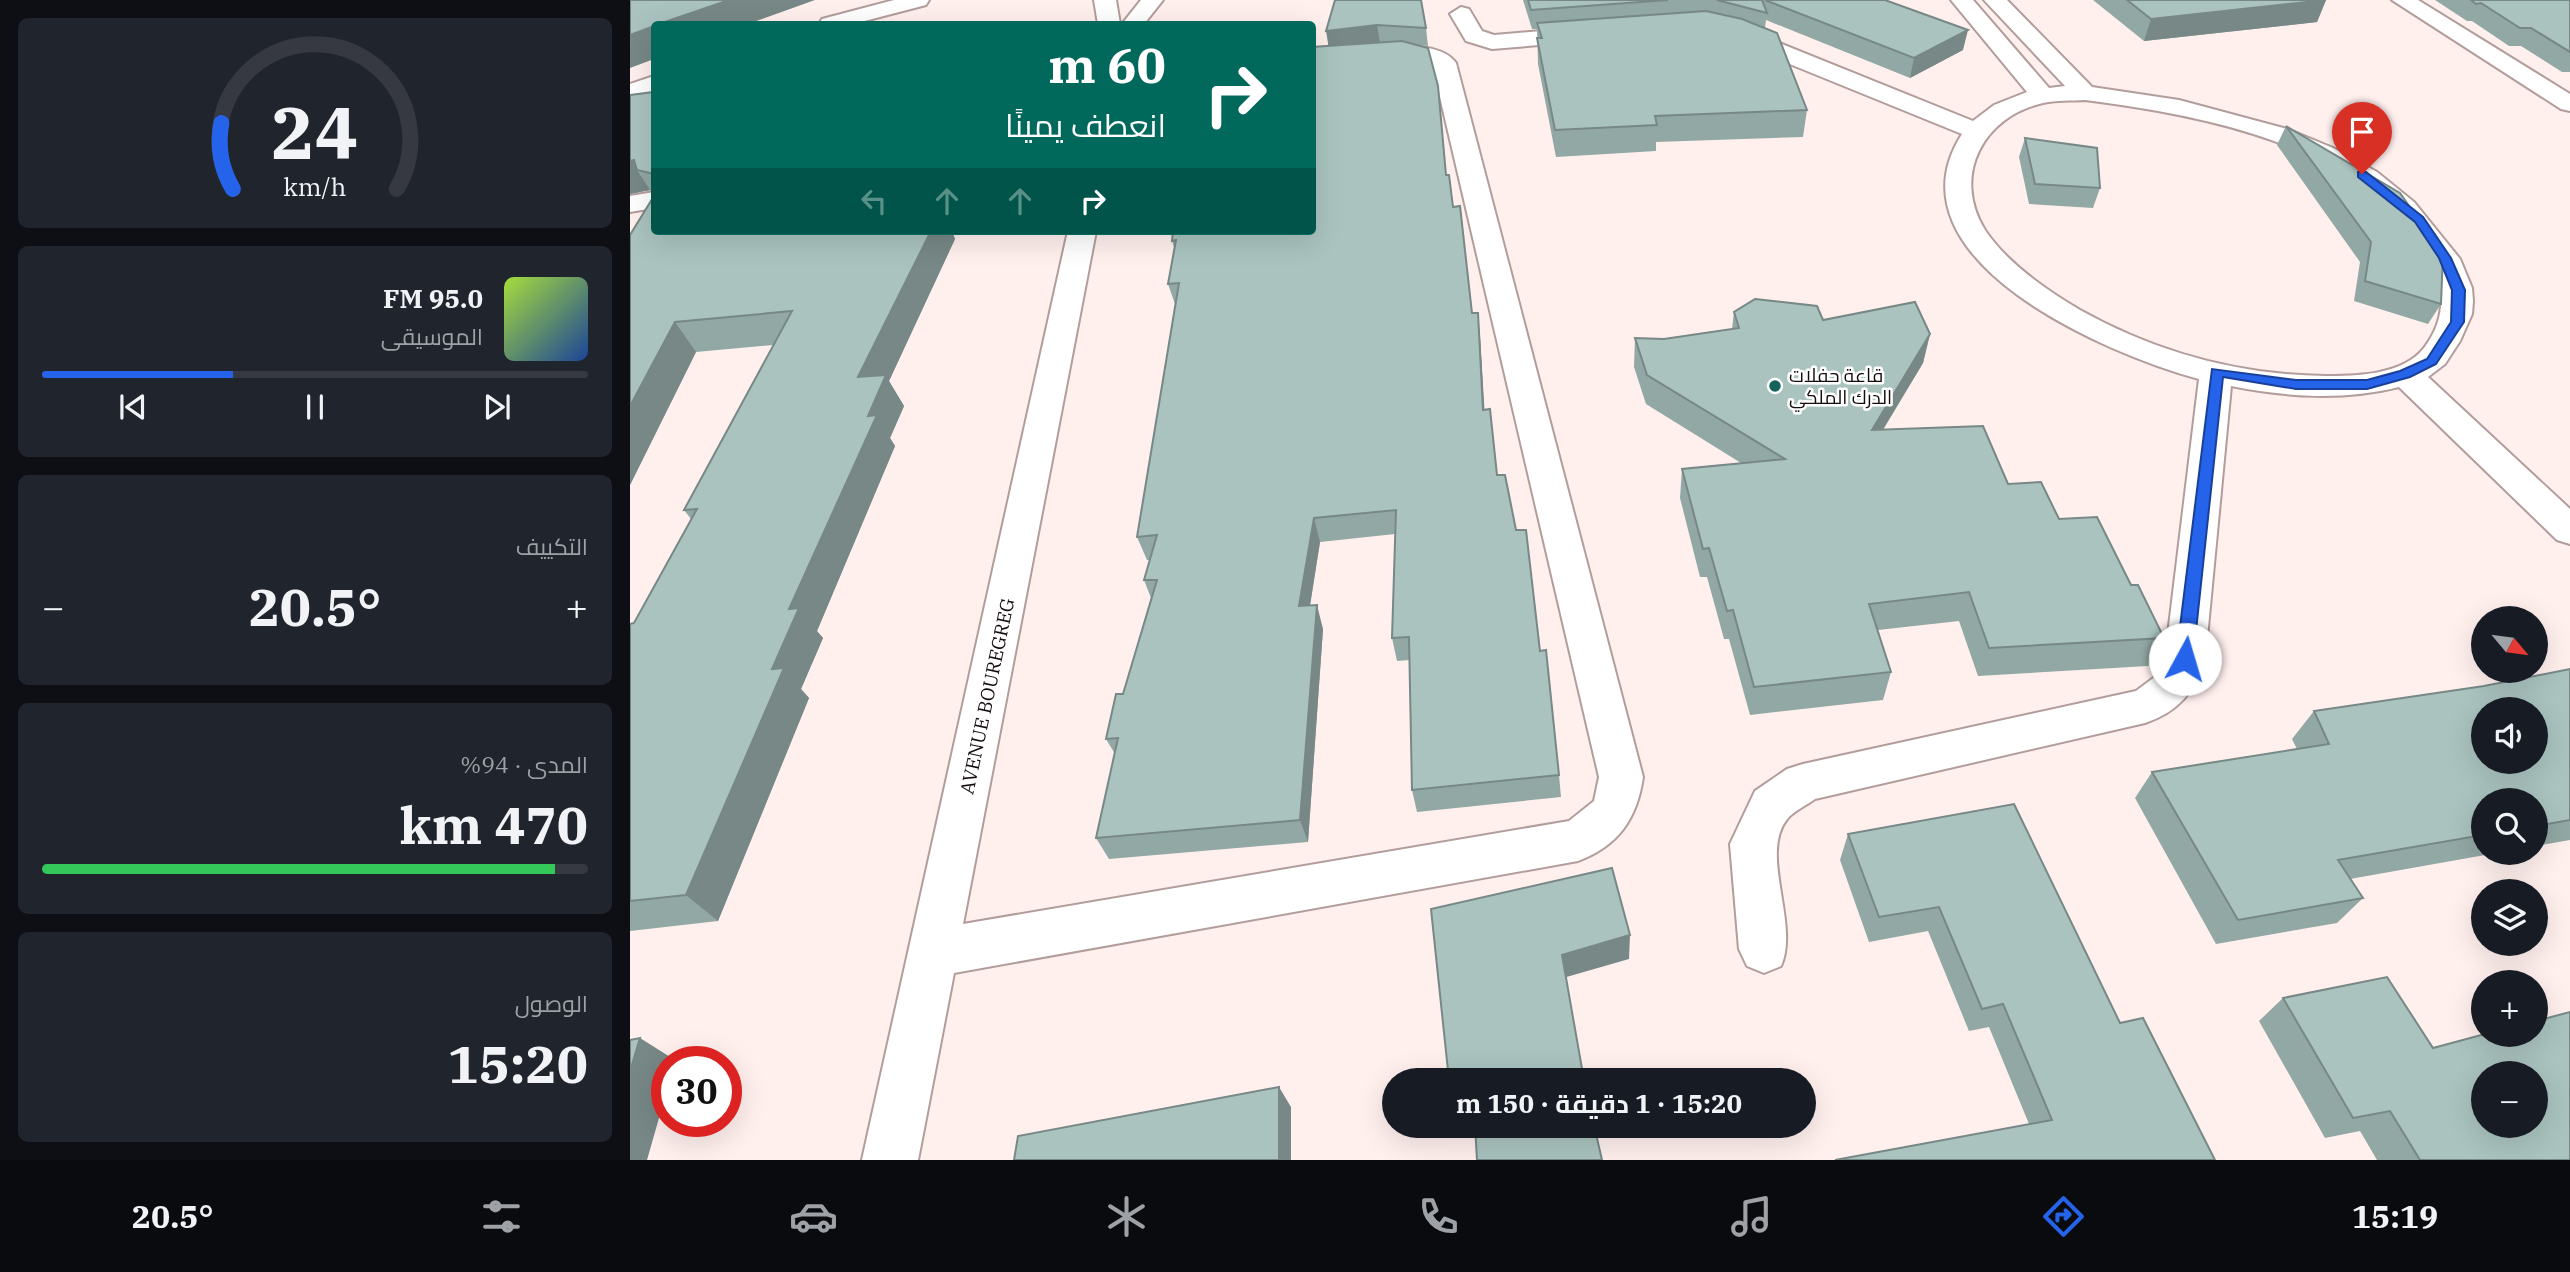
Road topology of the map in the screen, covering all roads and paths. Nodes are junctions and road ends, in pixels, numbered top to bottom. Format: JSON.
{"nodes":[{"id":1,"x":882,"y":0,"type":"edge"},
{"id":2,"x":918,"y":0,"type":"edge"},
{"id":3,"x":1105,"y":0,"type":"edge"},
{"id":4,"x":1152,"y":0,"type":"edge"},
{"id":5,"x":1962,"y":0,"type":"edge"},
{"id":6,"x":1995,"y":0,"type":"edge"},
{"id":7,"x":2403,"y":0,"type":"edge"},
{"id":8,"x":1461,"y":13,"type":"dead end"},
{"id":9,"x":830,"y":21,"type":"edge"},
{"id":10,"x":842,"y":21,"type":"edge"},
{"id":11,"x":1108,"y":21,"type":"edge"},
{"id":12,"x":1135,"y":21,"type":"edge"},
{"id":13,"x":1713,"y":28,"type":"edge"},
{"id":14,"x":1609,"y":33,"type":"edge"},
{"id":15,"x":1316,"y":60,"type":"edge"},
{"id":16,"x":651,"y":84,"type":"edge"},
{"id":17,"x":630,"y":92,"type":"edge"},
{"id":18,"x":2085,"y":93,"type":"junction"},
{"id":19,"x":2042,"y":95,"type":"junction"},
{"id":20,"x":2570,"y":104,"type":"edge"},
{"id":21,"x":1974,"y":130,"type":"junction"},
{"id":22,"x":651,"y":200,"type":"edge"},
{"id":23,"x":630,"y":204,"type":"edge"},
{"id":24,"x":1081,"y":235,"type":"edge"},
{"id":25,"x":2216,"y":372,"type":"junction"},
{"id":26,"x":2405,"y":374,"type":"junction"},
{"id":27,"x":2570,"y":531,"type":"edge"},
{"id":28,"x":1764,"y":949,"type":"dead end"},
{"id":29,"x":934,"y":954,"type":"junction"},
{"id":30,"x":890,"y":1160,"type":"edge"}],
"edges":[{"from":1,"to":9,"type":"street"},
{"from":2,"to":10,"type":"street"},
{"from":3,"to":11,"type":"street"},
{"from":4,"to":12,"type":"street"},
{"from":5,"to":19,"type":"street"},
{"from":6,"to":18,"type":"street"},
{"from":7,"to":20,"type":"street"},
{"from":8,"to":14,"type":"street"},
{"from":13,"to":21,"type":"street"},
{"from":15,"to":29,"type":"street"},
{"from":16,"to":17,"type":"street"},
{"from":18,"to":19,"type":"street"},
{"from":18,"to":26,"type":"street"},
{"from":19,"to":21,"type":"street"},
{"from":21,"to":25,"type":"street"},
{"from":22,"to":23,"type":"street"},
{"from":24,"to":29,"type":"street","name":"AVENUE BOUREGREG"},
{"from":25,"to":26,"type":"street"},
{"from":25,"to":28,"type":"street"},
{"from":26,"to":27,"type":"street"},
{"from":29,"to":30,"type":"street","name":"AVENUE BOUREGREG"}]}
